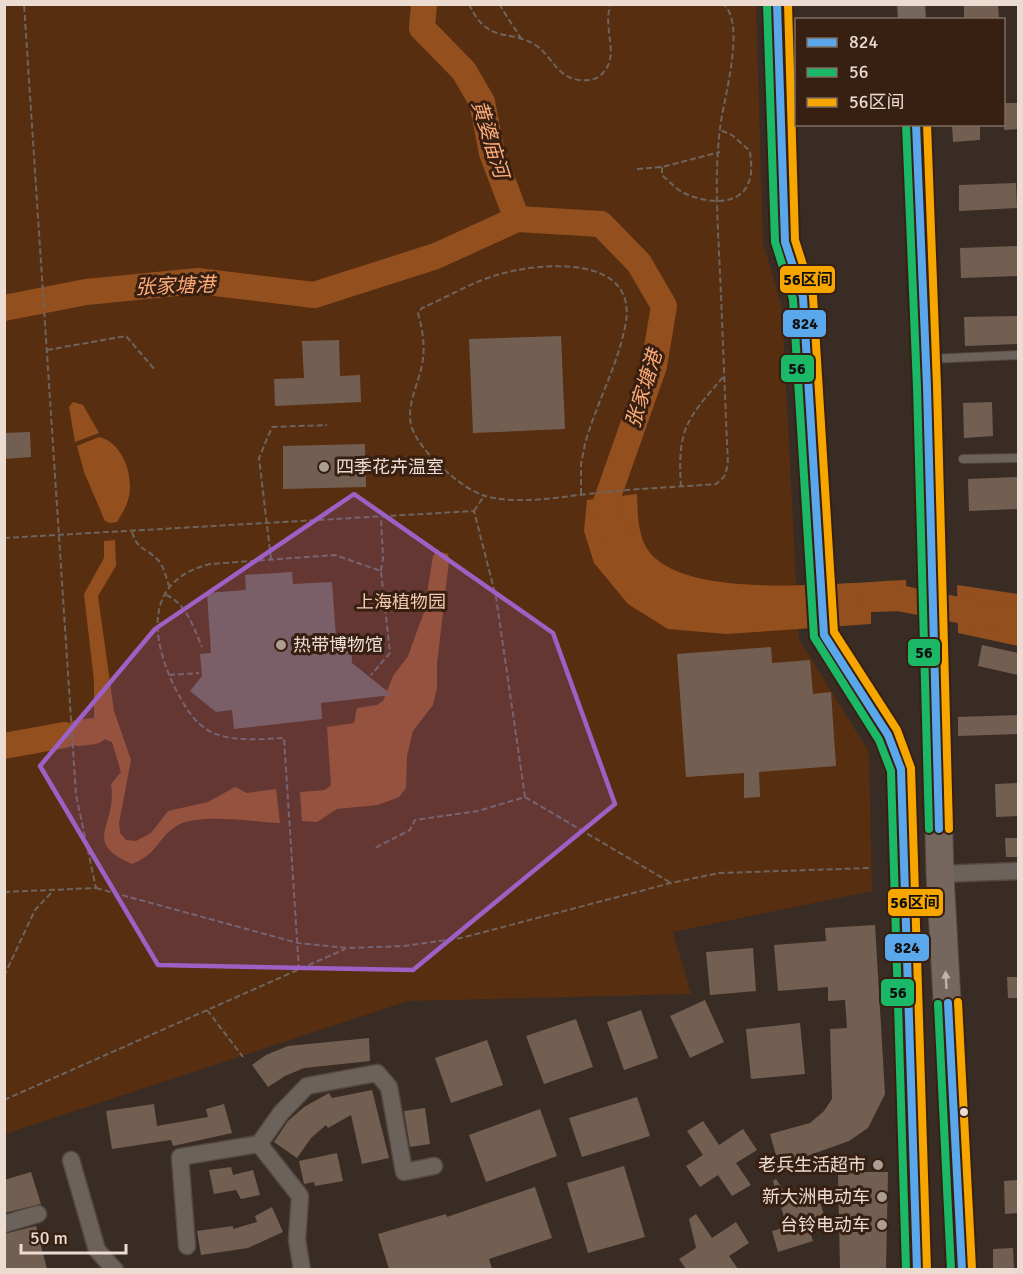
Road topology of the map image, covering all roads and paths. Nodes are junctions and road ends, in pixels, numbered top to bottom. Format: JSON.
{"nodes":[{"id":1,"x":24,"y":4,"type":"edge"},
{"id":2,"x":469,"y":4,"type":"edge"},
{"id":3,"x":499,"y":4,"type":"edge"},
{"id":4,"x":611,"y":4,"type":"edge"},
{"id":5,"x":723,"y":4,"type":"edge"},
{"id":6,"x":777,"y":4,"type":"edge"},
{"id":7,"x":522,"y":40,"type":"junction"},
{"id":8,"x":916,"y":126,"type":"edge"},
{"id":9,"x":720,"y":130,"type":"junction"},
{"id":10,"x":720,"y":152,"type":"junction"},
{"id":11,"x":662,"y":167,"type":"junction"},
{"id":12,"x":637,"y":169,"type":"dead end"},
{"id":13,"x":717,"y":202,"type":"junction"},
{"id":14,"x":47,"y":350,"type":"junction"},
{"id":15,"x":1018,"y":355,"type":"edge"},
{"id":16,"x":926,"y":359,"type":"junction"},
{"id":17,"x":155,"y":370,"type":"dead end"},
{"id":18,"x":724,"y":376,"type":"junction"},
{"id":19,"x":327,"y":425,"type":"dead end"},
{"id":20,"x":1018,"y":458,"type":"edge"},
{"id":21,"x":963,"y":459,"type":"dead end"},
{"id":22,"x":681,"y":487,"type":"junction"},
{"id":23,"x":584,"y":494,"type":"junction"},
{"id":24,"x":484,"y":495,"type":"junction"},
{"id":25,"x":474,"y":511,"type":"junction"},
{"id":26,"x":381,"y":517,"type":"junction"},
{"id":27,"x":267,"y":524,"type":"junction"},
{"id":28,"x":132,"y":531,"type":"junction"},
{"id":29,"x":59,"y":535,"type":"junction"},
{"id":30,"x":4,"y":538,"type":"edge"},
{"id":31,"x":271,"y":559,"type":"junction"},
{"id":32,"x":381,"y":571,"type":"junction"},
{"id":33,"x":169,"y":586,"type":"junction"},
{"id":34,"x":166,"y":595,"type":"junction"},
{"id":35,"x":202,"y":647,"type":"dead end"},
{"id":36,"x":199,"y":673,"type":"dead end"},
{"id":37,"x":169,"y":675,"type":"junction"},
{"id":38,"x":371,"y":675,"type":"dead end"},
{"id":39,"x":525,"y":797,"type":"junction"},
{"id":40,"x":373,"y":849,"type":"dead end"},
{"id":41,"x":871,"y":868,"type":"dead end"},
{"id":42,"x":1018,"y":871,"type":"edge"},
{"id":43,"x":940,"y":874,"type":"junction"},
{"id":44,"x":671,"y":883,"type":"junction"},
{"id":45,"x":96,"y":888,"type":"junction"},
{"id":46,"x":55,"y":890,"type":"junction"},
{"id":47,"x":4,"y":892,"type":"edge"},
{"id":48,"x":298,"y":943,"type":"junction"},
{"id":49,"x":347,"y":948,"type":"junction"},
{"id":50,"x":299,"y":970,"type":"junction"},
{"id":51,"x":4,"y":976,"type":"edge"},
{"id":52,"x":207,"y":1010,"type":"junction"},
{"id":53,"x":243,"y":1057,"type":"dead end"},
{"id":54,"x":4,"y":1100,"type":"edge"},
{"id":55,"x":259,"y":1144,"type":"junction"},
{"id":56,"x":71,"y":1160,"type":"dead end"},
{"id":57,"x":434,"y":1166,"type":"dead end"},
{"id":58,"x":38,"y":1214,"type":"dead end"},
{"id":59,"x":4,"y":1224,"type":"edge"},
{"id":60,"x":187,"y":1246,"type":"dead end"},
{"id":61,"x":115,"y":1269,"type":"edge"},
{"id":62,"x":302,"y":1269,"type":"edge"},
{"id":63,"x":917,"y":1269,"type":"edge"},
{"id":64,"x":962,"y":1269,"type":"edge"}],
"edges":[{"from":1,"to":14,"type":"path"},
{"from":2,"to":7,"type":"path"},
{"from":3,"to":7,"type":"path"},
{"from":4,"to":7,"type":"path"},
{"from":5,"to":9,"type":"path"},
{"from":6,"to":63,"type":"main road"},
{"from":8,"to":16,"type":"main road"},
{"from":9,"to":10,"type":"path"},
{"from":9,"to":13,"type":"path"},
{"from":10,"to":11,"type":"path"},
{"from":10,"to":13,"type":"path"},
{"from":11,"to":12,"type":"path"},
{"from":11,"to":13,"type":"path"},
{"from":13,"to":18,"type":"path"},
{"from":14,"to":17,"type":"path"},
{"from":14,"to":29,"type":"path"},
{"from":15,"to":16,"type":"lane"},
{"from":16,"to":43,"type":"main road"},
{"from":18,"to":22,"type":"path"},
{"from":18,"to":22,"type":"path"},
{"from":19,"to":27,"type":"path"},
{"from":20,"to":21,"type":"lane"},
{"from":22,"to":23,"type":"path"},
{"from":23,"to":24,"type":"path"},
{"from":23,"to":24,"type":"path"},
{"from":24,"to":25,"type":"path"},
{"from":25,"to":26,"type":"path"},
{"from":25,"to":39,"type":"path"},
{"from":26,"to":27,"type":"path"},
{"from":26,"to":32,"type":"path"},
{"from":27,"to":28,"type":"path"},
{"from":27,"to":31,"type":"path"},
{"from":28,"to":29,"type":"path"},
{"from":28,"to":33,"type":"path"},
{"from":29,"to":30,"type":"path"},
{"from":29,"to":45,"type":"path"},
{"from":31,"to":32,"type":"path"},
{"from":31,"to":33,"type":"path"},
{"from":32,"to":38,"type":"path"},
{"from":33,"to":34,"type":"path"},
{"from":34,"to":35,"type":"path"},
{"from":34,"to":37,"type":"path"},
{"from":36,"to":37,"type":"path"},
{"from":37,"to":48,"type":"path"},
{"from":39,"to":40,"type":"path"},
{"from":39,"to":44,"type":"path"},
{"from":41,"to":44,"type":"path"},
{"from":42,"to":43,"type":"street"},
{"from":64,"to":43,"type":"main road","one_way":true},
{"from":44,"to":49,"type":"path"},
{"from":45,"to":46,"type":"path"},
{"from":45,"to":48,"type":"path"},
{"from":46,"to":47,"type":"path"},
{"from":46,"to":51,"type":"path"},
{"from":48,"to":49,"type":"path"},
{"from":48,"to":50,"type":"path"},
{"from":49,"to":50,"type":"path"},
{"from":50,"to":52,"type":"path"},
{"from":52,"to":53,"type":"path"},
{"from":52,"to":54,"type":"path"},
{"from":55,"to":57,"type":"street"},
{"from":55,"to":60,"type":"street"},
{"from":55,"to":62,"type":"street"},
{"from":56,"to":61,"type":"street"},
{"from":58,"to":59,"type":"street"}]}
